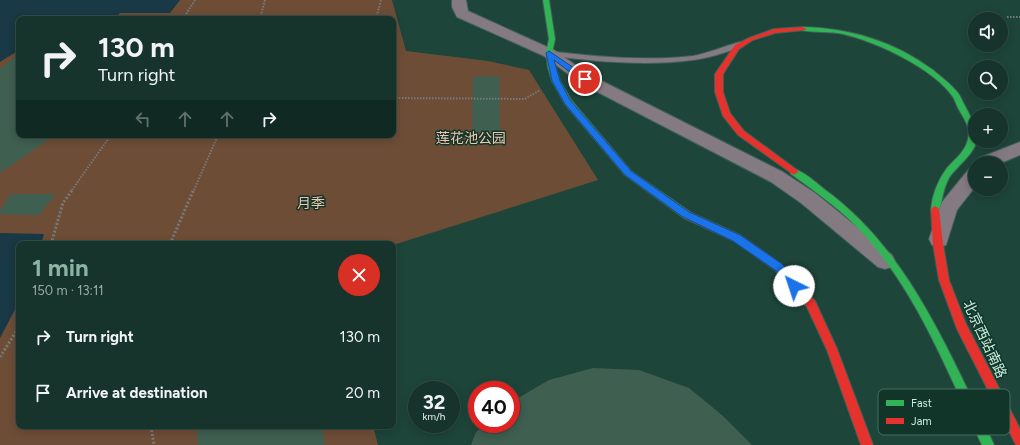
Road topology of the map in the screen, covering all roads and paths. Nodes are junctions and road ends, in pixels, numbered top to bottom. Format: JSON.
{"nodes":[{"id":1,"x":195,"y":0,"type":"edge"},
{"id":2,"x":265,"y":0,"type":"edge"},
{"id":3,"x":381,"y":0,"type":"edge"},
{"id":4,"x":459,"y":0,"type":"edge"},
{"id":5,"x":546,"y":0,"type":"edge"},
{"id":6,"x":185,"y":16,"type":"edge"},
{"id":7,"x":261,"y":16,"type":"edge"},
{"id":8,"x":377,"y":16,"type":"edge"},
{"id":9,"x":1008,"y":17,"type":"edge"},
{"id":10,"x":1020,"y":17,"type":"edge"},
{"id":11,"x":744,"y":43,"type":"junction"},
{"id":12,"x":549,"y":53,"type":"junction"},
{"id":13,"x":396,"y":98,"type":"edge"},
{"id":14,"x":473,"y":99,"type":"dead end"},
{"id":15,"x":109,"y":138,"type":"edge"},
{"id":16,"x":217,"y":138,"type":"edge"},
{"id":17,"x":1020,"y":148,"type":"edge"},
{"id":18,"x":1002,"y":156,"type":"edge"},
{"id":19,"x":968,"y":183,"type":"edge"},
{"id":20,"x":52,"y":241,"type":"edge"},
{"id":21,"x":171,"y":241,"type":"edge"},
{"id":22,"x":938,"y":244,"type":"junction"},
{"id":23,"x":900,"y":273,"type":"junction"},
{"id":24,"x":16,"y":331,"type":"edge"},
{"id":25,"x":0,"y":357,"type":"edge"},
{"id":26,"x":961,"y":389,"type":"edge"},
{"id":27,"x":993,"y":389,"type":"edge"},
{"id":28,"x":1010,"y":422,"type":"edge"},
{"id":29,"x":151,"y":429,"type":"edge"},
{"id":30,"x":983,"y":435,"type":"edge"},
{"id":31,"x":1020,"y":442,"type":"edge"},
{"id":32,"x":154,"y":445,"type":"edge"},
{"id":33,"x":867,"y":445,"type":"edge"},
{"id":34,"x":988,"y":445,"type":"edge"}],
"edges":[{"from":1,"to":6,"type":"path"},
{"from":2,"to":7,"type":"path"},
{"from":3,"to":8,"type":"path"},
{"from":4,"to":12,"type":"street"},
{"from":5,"to":12,"type":"main road"},
{"from":9,"to":10,"type":"path"},
{"from":11,"to":12,"type":"lane"},
{"from":11,"to":22,"type":"main road","name":"北京西站南路"},
{"from":11,"to":23,"type":"main road"},
{"from":12,"to":23,"type":"street"},
{"from":12,"to":33,"type":"main road"},
{"from":13,"to":14,"type":"path"},
{"from":15,"to":20,"type":"path"},
{"from":16,"to":21,"type":"path"},
{"from":17,"to":18,"type":"street"},
{"from":19,"to":22,"type":"street"},
{"from":22,"to":27,"type":"main road","name":"北京西站南路"},
{"from":23,"to":26,"type":"main road"},
{"from":24,"to":25,"type":"path"},
{"from":28,"to":31,"type":"main road","name":"北京西站南路"},
{"from":29,"to":32,"type":"path"},
{"from":30,"to":34,"type":"main road"}]}
